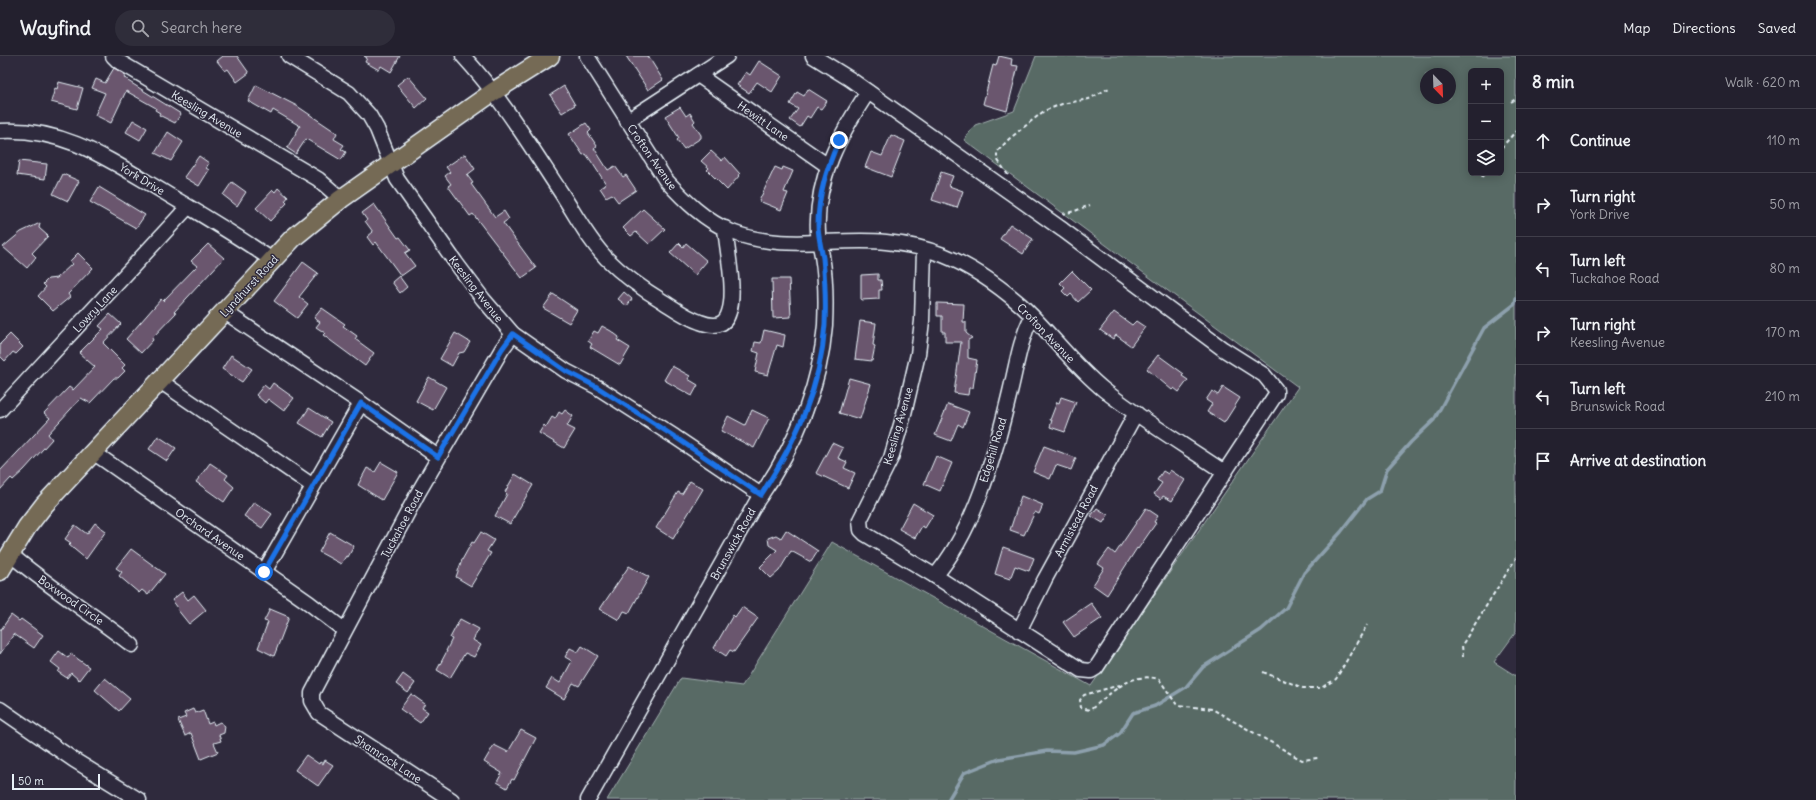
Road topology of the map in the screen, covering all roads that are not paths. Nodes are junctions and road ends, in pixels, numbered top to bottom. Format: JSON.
{"nodes":[{"id":1,"x":113,"y":56,"type":"edge"},
{"id":2,"x":289,"y":56,"type":"edge"},
{"id":3,"x":464,"y":56,"type":"edge"},
{"id":4,"x":550,"y":56,"type":"edge"},
{"id":5,"x":587,"y":56,"type":"edge"},
{"id":6,"x":727,"y":56,"type":"edge"},
{"id":7,"x":813,"y":56,"type":"edge"},
{"id":8,"x":698,"y":75,"type":"junction"},
{"id":9,"x":493,"y":92,"type":"junction"},
{"id":10,"x":868,"y":92,"type":"junction"},
{"id":11,"x":627,"y":121,"type":"junction"},
{"id":12,"x":0,"y":131,"type":"edge"},
{"id":13,"x":392,"y":163,"type":"junction"},
{"id":14,"x":828,"y":166,"type":"junction"},
{"id":15,"x":341,"y":199,"type":"junction"},
{"id":16,"x":188,"y":207,"type":"junction"},
{"id":17,"x":725,"y":228,"type":"junction"},
{"id":18,"x":820,"y":243,"type":"junction"},
{"id":19,"x":924,"y":249,"type":"junction"},
{"id":20,"x":272,"y":260,"type":"junction"},
{"id":21,"x":224,"y":312,"type":"junction"},
{"id":22,"x":1032,"y":316,"type":"junction"},
{"id":23,"x":513,"y":334,"type":"junction"},
{"id":24,"x":160,"y":380,"type":"junction"},
{"id":25,"x":361,"y":403,"type":"junction"},
{"id":26,"x":0,"y":410,"type":"edge"},
{"id":27,"x":1136,"y":413,"type":"junction"},
{"id":28,"x":93,"y":452,"type":"junction"},
{"id":29,"x":438,"y":457,"type":"junction"},
{"id":30,"x":1224,"y":472,"type":"junction"},
{"id":31,"x":313,"y":486,"type":"junction"},
{"id":32,"x":761,"y":495,"type":"junction"},
{"id":33,"x":10,"y":554,"type":"junction"},
{"id":34,"x":0,"y":571,"type":"edge"},
{"id":35,"x":264,"y":572,"type":"junction"},
{"id":36,"x":935,"y":576,"type":"junction"},
{"id":37,"x":344,"y":630,"type":"junction"},
{"id":38,"x":1019,"y":631,"type":"junction"},
{"id":39,"x":132,"y":645,"type":"dead end"},
{"id":40,"x":0,"y":709,"type":"edge"},
{"id":41,"x":324,"y":717,"type":"joint"},
{"id":42,"x":139,"y":800,"type":"edge"},
{"id":43,"x":452,"y":800,"type":"edge"},
{"id":44,"x":588,"y":800,"type":"edge"}],
"edges":[{"from":1,"to":15,"type":"street","name":"Keesling Avenue"},
{"from":2,"to":13,"type":"street","name":"Keesling Avenue"},
{"from":3,"to":9,"type":"street"},
{"from":4,"to":9,"type":"main road","name":"Lyndhurst Road"},
{"from":5,"to":11,"type":"street","name":"Crofton Avenue"},
{"from":6,"to":8,"type":"street"},
{"from":7,"to":10,"type":"street"},
{"from":8,"to":11,"type":"street"},
{"from":8,"to":14,"type":"street","name":"Hewitt Lane"},
{"from":9,"to":13,"type":"main road","name":"Lyndhurst Road"},
{"from":9,"to":17,"type":"street"},
{"from":10,"to":14,"type":"street","name":"Brunswick Road"},
{"from":10,"to":30,"type":"street","name":"Keesling Avenue"},
{"from":11,"to":17,"type":"street","name":"Crofton Avenue"},
{"from":12,"to":16,"type":"street","name":"York Drive"},
{"from":13,"to":15,"type":"main road","name":"Lyndhurst Road"},
{"from":13,"to":23,"type":"street","name":"Keesling Avenue"},
{"from":14,"to":18,"type":"street","name":"Brunswick Road"},
{"from":15,"to":20,"type":"main road","name":"Lyndhurst Road"},
{"from":16,"to":20,"type":"street","name":"York Drive"},
{"from":16,"to":26,"type":"street","name":"Lowry Lane"},
{"from":17,"to":18,"type":"street","name":"Crofton Avenue"},
{"from":18,"to":19,"type":"street","name":"Crofton Avenue"},
{"from":18,"to":32,"type":"street","name":"Brunswick Road"},
{"from":19,"to":22,"type":"street","name":"Crofton Avenue"},
{"from":19,"to":36,"type":"street","name":"Keesling Avenue"},
{"from":20,"to":21,"type":"main road","name":"Lyndhurst Road"},
{"from":21,"to":24,"type":"main road","name":"Lyndhurst Road"},
{"from":21,"to":25,"type":"street"},
{"from":22,"to":27,"type":"street","name":"Crofton Avenue"},
{"from":22,"to":36,"type":"street","name":"Edgehill Road"},
{"from":23,"to":29,"type":"street","name":"Tuckahoe Road"},
{"from":23,"to":32,"type":"street","name":"Keesling Avenue"},
{"from":24,"to":28,"type":"main road","name":"Lyndhurst Road"},
{"from":24,"to":31,"type":"street"},
{"from":25,"to":29,"type":"street"},
{"from":25,"to":31,"type":"street"},
{"from":27,"to":30,"type":"street","name":"Crofton Avenue"},
{"from":27,"to":38,"type":"street","name":"Armistead Road"},
{"from":28,"to":33,"type":"main road","name":"Lyndhurst Road"},
{"from":28,"to":35,"type":"street","name":"Orchard Avenue"},
{"from":29,"to":37,"type":"street","name":"Tuckahoe Road"},
{"from":30,"to":38,"type":"street","name":"Keesling Avenue"},
{"from":31,"to":35,"type":"street"},
{"from":32,"to":44,"type":"street","name":"Brunswick Road"},
{"from":33,"to":34,"type":"main road","name":"Lyndhurst Road"},
{"from":33,"to":39,"type":"street","name":"Boxwood Circle"},
{"from":35,"to":37,"type":"street","name":"Orchard Avenue"},
{"from":36,"to":38,"type":"street","name":"Keesling Avenue"},
{"from":37,"to":41,"type":"street","name":"Tuckahoe Road"},
{"from":40,"to":42,"type":"street"},
{"from":41,"to":43,"type":"street","name":"Shamrock Lane"}]}
